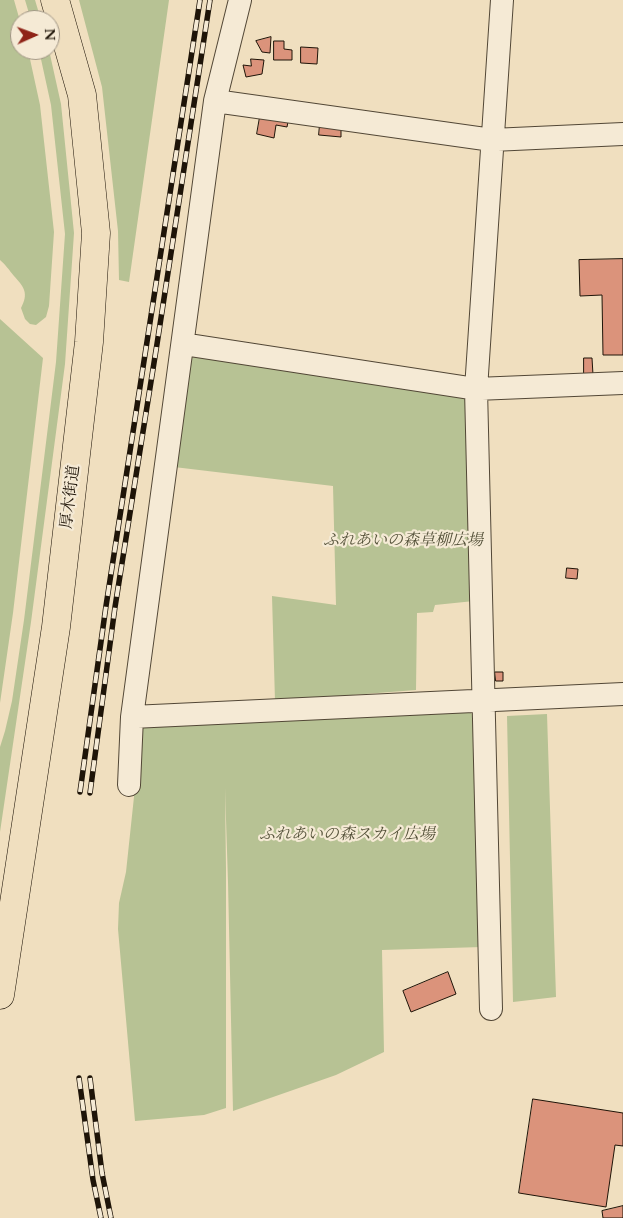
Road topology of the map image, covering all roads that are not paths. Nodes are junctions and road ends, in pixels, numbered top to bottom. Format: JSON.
{"nodes":[{"id":1,"x":55,"y":0,"type":"edge"},
{"id":2,"x":240,"y":0,"type":"edge"},
{"id":3,"x":502,"y":0,"type":"edge"},
{"id":4,"x":215,"y":100,"type":"junction"},
{"id":5,"x":623,"y":134,"type":"edge"},
{"id":6,"x":492,"y":140,"type":"junction"},
{"id":7,"x":182,"y":344,"type":"junction"},
{"id":8,"x":623,"y":383,"type":"edge"},
{"id":9,"x":476,"y":389,"type":"junction"},
{"id":10,"x":623,"y":694,"type":"edge"},
{"id":11,"x":483,"y":700,"type":"junction"},
{"id":12,"x":132,"y":717,"type":"junction"},
{"id":13,"x":129,"y":784,"type":"dead end"},
{"id":14,"x":0,"y":994,"type":"edge"},
{"id":15,"x":491,"y":1009,"type":"dead end"}],
"edges":[{"from":1,"to":14,"type":"main road","name":"厚木街道"},
{"from":2,"to":4,"type":"street"},
{"from":3,"to":6,"type":"street"},
{"from":4,"to":6,"type":"street"},
{"from":4,"to":7,"type":"street"},
{"from":5,"to":6,"type":"street"},
{"from":6,"to":9,"type":"street"},
{"from":7,"to":9,"type":"street"},
{"from":7,"to":12,"type":"street"},
{"from":8,"to":9,"type":"street"},
{"from":9,"to":11,"type":"street"},
{"from":10,"to":11,"type":"street"},
{"from":11,"to":12,"type":"street"},
{"from":11,"to":15,"type":"street"},
{"from":12,"to":13,"type":"street"}]}
